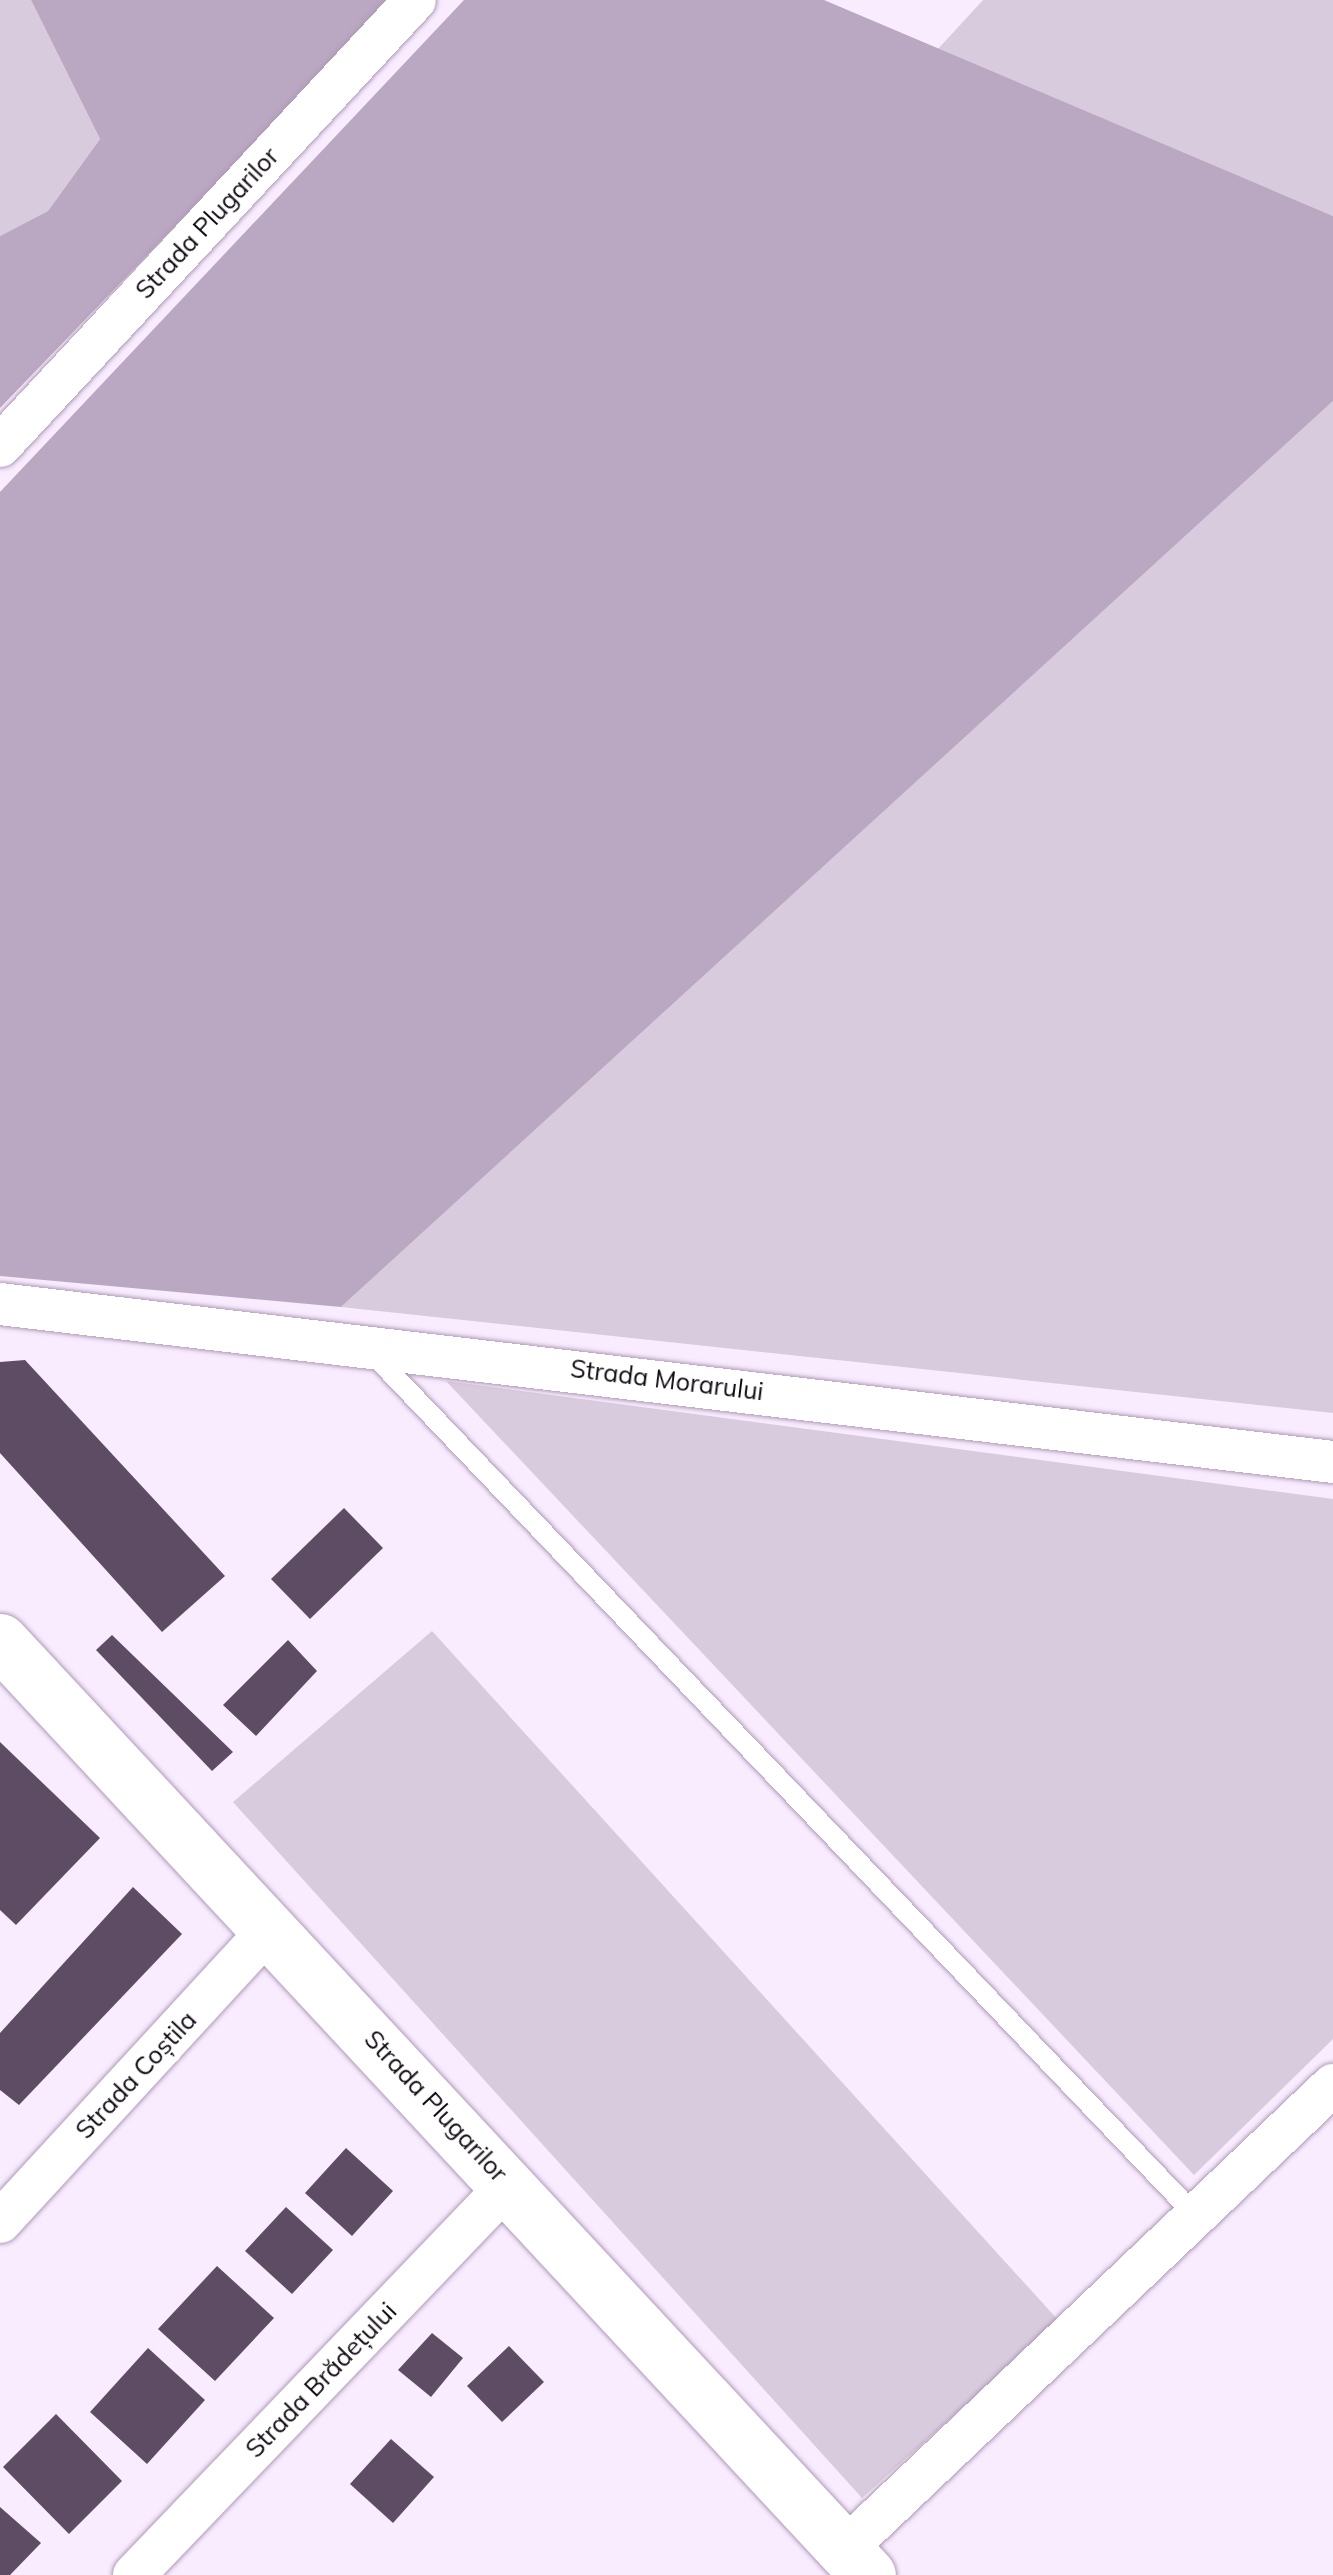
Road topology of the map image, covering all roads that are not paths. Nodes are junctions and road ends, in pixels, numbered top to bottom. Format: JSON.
{"nodes":[{"id":1,"x":415,"y":0,"type":"edge"},
{"id":2,"x":0,"y":446,"type":"edge"},
{"id":3,"x":0,"y":1304,"type":"edge"},
{"id":4,"x":363,"y":1344,"type":"junction"},
{"id":5,"x":1333,"y":1462,"type":"edge"},
{"id":6,"x":0,"y":1641,"type":"edge"},
{"id":7,"x":271,"y":1927,"type":"junction"},
{"id":8,"x":1333,"y":2085,"type":"edge"},
{"id":9,"x":508,"y":2185,"type":"junction"},
{"id":10,"x":1196,"y":2216,"type":"junction"},
{"id":11,"x":0,"y":2222,"type":"edge"},
{"id":12,"x":856,"y":2562,"type":"edge"},
{"id":13,"x":134,"y":2575,"type":"edge"}],
"edges":[{"from":1,"to":2,"type":"street","name":"Strada Plugarilor"},
{"from":3,"to":4,"type":"street","name":"Strada Morarului"},
{"from":4,"to":5,"type":"street","name":"Strada Morarului"},
{"from":4,"to":10,"type":"lane"},
{"from":6,"to":7,"type":"street","name":"Strada Plugarilor"},
{"from":7,"to":9,"type":"street","name":"Strada Plugarilor"},
{"from":7,"to":11,"type":"street","name":"Strada Coștila"},
{"from":8,"to":10,"type":"street"},
{"from":9,"to":12,"type":"street","name":"Strada Plugarilor"},
{"from":9,"to":13,"type":"street","name":"Strada Brădețului"},
{"from":10,"to":12,"type":"street"}]}
